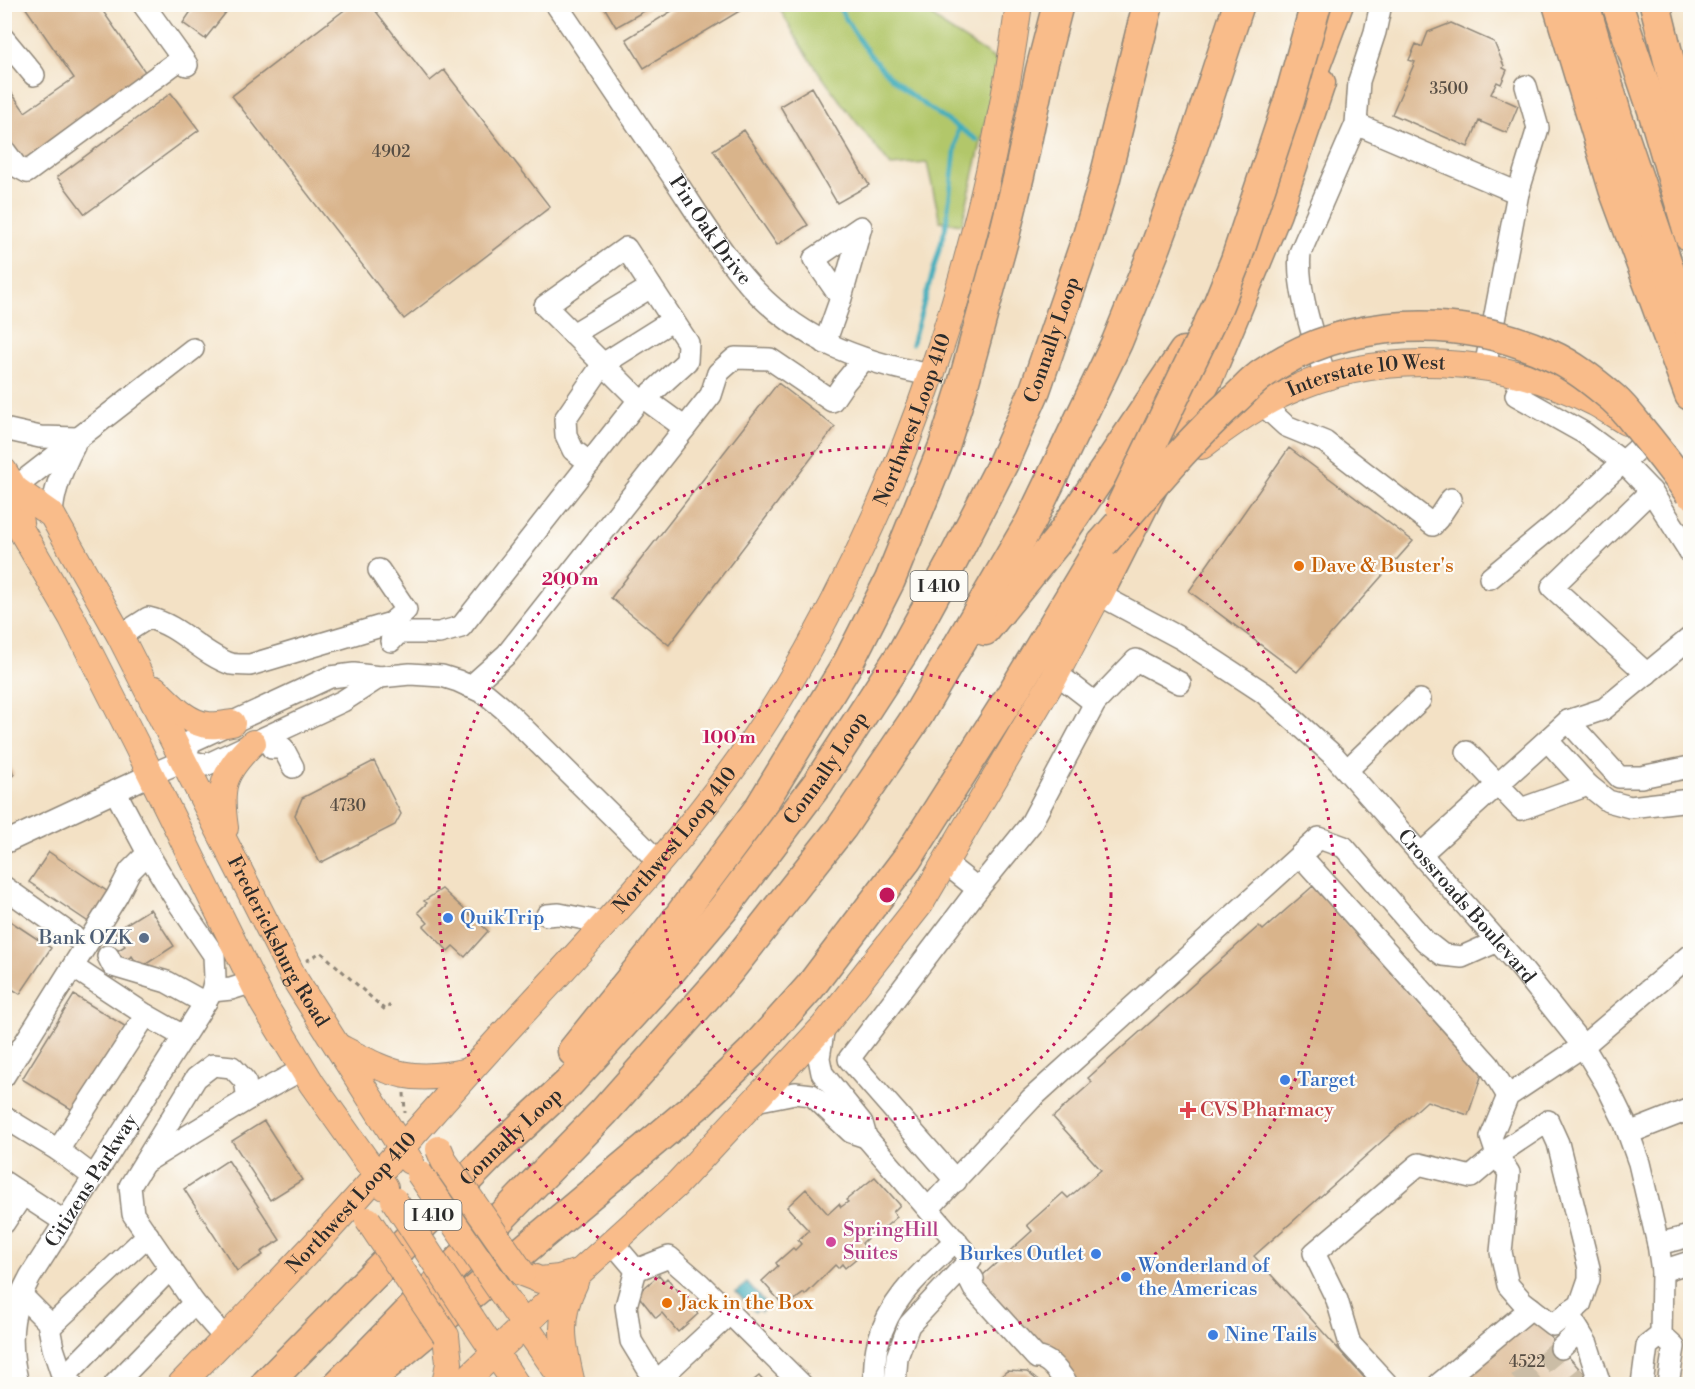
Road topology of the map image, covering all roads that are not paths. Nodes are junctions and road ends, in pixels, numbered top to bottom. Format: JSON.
{"nodes":[{"id":1,"x":143,"y":4,"type":"edge"},
{"id":2,"x":556,"y":4,"type":"edge"},
{"id":3,"x":1019,"y":4,"type":"edge"},
{"id":4,"x":1058,"y":4,"type":"edge"},
{"id":5,"x":1078,"y":4,"type":"edge"},
{"id":6,"x":1239,"y":4,"type":"edge"},
{"id":7,"x":1316,"y":4,"type":"edge"},
{"id":8,"x":1338,"y":4,"type":"edge"},
{"id":9,"x":1347,"y":4,"type":"edge"},
{"id":10,"x":1381,"y":4,"type":"edge"},
{"id":11,"x":1558,"y":4,"type":"edge"},
{"id":12,"x":1584,"y":4,"type":"edge"},
{"id":13,"x":1617,"y":4,"type":"edge"},
{"id":14,"x":1655,"y":4,"type":"edge"},
{"id":15,"x":1146,"y":10,"type":"edge"},
{"id":16,"x":4,"y":39,"type":"edge"},
{"id":17,"x":34,"y":75,"type":"dead end"},
{"id":18,"x":1526,"y":86,"type":"dead end"},
{"id":19,"x":1356,"y":124,"type":"junction"},
{"id":20,"x":1690,"y":146,"type":"edge"},
{"id":21,"x":4,"y":150,"type":"edge"},
{"id":22,"x":1019,"y":175,"type":"junction"},
{"id":23,"x":1518,"y":193,"type":"junction"},
{"id":24,"x":1690,"y":237,"type":"edge"},
{"id":25,"x":651,"y":287,"type":"junction"},
{"id":26,"x":841,"y":298,"type":"dead end"},
{"id":27,"x":673,"y":320,"type":"junction"},
{"id":28,"x":1690,"y":332,"type":"edge"},
{"id":29,"x":573,"y":334,"type":"junction"},
{"id":30,"x":825,"y":343,"type":"junction"},
{"id":31,"x":193,"y":349,"type":"dead end"},
{"id":32,"x":864,"y":359,"type":"junction"},
{"id":33,"x":603,"y":364,"type":"junction"},
{"id":34,"x":1485,"y":368,"type":"junction"},
{"id":35,"x":932,"y":375,"type":"junction"},
{"id":36,"x":1325,"y":377,"type":"junction"},
{"id":37,"x":1524,"y":377,"type":"junction"},
{"id":38,"x":1690,"y":396,"type":"edge"},
{"id":39,"x":642,"y":400,"type":"junction"},
{"id":40,"x":1263,"y":405,"type":"junction"},
{"id":41,"x":685,"y":428,"type":"junction"},
{"id":42,"x":4,"y":429,"type":"edge"},
{"id":43,"x":78,"y":438,"type":"junction"},
{"id":44,"x":1648,"y":439,"type":"junction"},
{"id":45,"x":1623,"y":462,"type":"junction"},
{"id":46,"x":590,"y":463,"type":"junction"},
{"id":47,"x":8,"y":485,"type":"edge"},
{"id":48,"x":1690,"y":485,"type":"edge"},
{"id":49,"x":1651,"y":491,"type":"junction"},
{"id":50,"x":1690,"y":493,"type":"edge"},
{"id":51,"x":1451,"y":499,"type":"dead end"},
{"id":52,"x":52,"y":515,"type":"junction"},
{"id":53,"x":1102,"y":544,"type":"junction"},
{"id":54,"x":1690,"y":552,"type":"edge"},
{"id":55,"x":378,"y":570,"type":"dead end"},
{"id":56,"x":1490,"y":578,"type":"dead end"},
{"id":57,"x":1098,"y":594,"type":"junction"},
{"id":58,"x":391,"y":632,"type":"junction"},
{"id":59,"x":120,"y":636,"type":"junction"},
{"id":60,"x":1690,"y":638,"type":"edge"},
{"id":61,"x":139,"y":673,"type":"junction"},
{"id":62,"x":1056,"y":673,"type":"junction"},
{"id":63,"x":1647,"y":674,"type":"junction"},
{"id":64,"x":388,"y":676,"type":"junction"},
{"id":65,"x":1180,"y":682,"type":"dead end"},
{"id":66,"x":470,"y":687,"type":"junction"},
{"id":67,"x":1420,"y":700,"type":"dead end"},
{"id":68,"x":1095,"y":703,"type":"junction"},
{"id":69,"x":918,"y":715,"type":"junction"},
{"id":70,"x":1568,"y":720,"type":"junction"},
{"id":71,"x":232,"y":723,"type":"junction"},
{"id":72,"x":1547,"y":740,"type":"junction"},
{"id":73,"x":277,"y":747,"type":"junction"},
{"id":74,"x":1467,"y":752,"type":"dead end"},
{"id":75,"x":185,"y":760,"type":"junction"},
{"id":76,"x":1690,"y":767,"type":"edge"},
{"id":77,"x":1347,"y":770,"type":"junction"},
{"id":78,"x":150,"y":775,"type":"junction"},
{"id":79,"x":1498,"y":784,"type":"junction"},
{"id":80,"x":1588,"y":785,"type":"junction"},
{"id":81,"x":115,"y":791,"type":"junction"},
{"id":82,"x":1690,"y":800,"type":"edge"},
{"id":83,"x":6,"y":844,"type":"edge"},
{"id":84,"x":227,"y":846,"type":"junction"},
{"id":85,"x":148,"y":853,"type":"junction"},
{"id":86,"x":1421,"y":854,"type":"junction"},
{"id":87,"x":1300,"y":855,"type":"junction"},
{"id":88,"x":660,"y":863,"type":"junction"},
{"id":89,"x":945,"y":863,"type":"junction"},
{"id":90,"x":4,"y":888,"type":"edge"},
{"id":91,"x":978,"y":889,"type":"junction"},
{"id":92,"x":547,"y":915,"type":"dead end"},
{"id":93,"x":605,"y":923,"type":"junction"},
{"id":94,"x":74,"y":937,"type":"dead end"},
{"id":95,"x":1498,"y":941,"type":"junction"},
{"id":96,"x":1690,"y":955,"type":"edge"},
{"id":97,"x":108,"y":956,"type":"dead end"},
{"id":98,"x":73,"y":967,"type":"junction"},
{"id":99,"x":253,"y":982,"type":"junction"},
{"id":100,"x":208,"y":997,"type":"junction"},
{"id":101,"x":146,"y":1015,"type":"junction"},
{"id":102,"x":824,"y":1026,"type":"junction"},
{"id":103,"x":183,"y":1036,"type":"junction"},
{"id":104,"x":336,"y":1046,"type":"junction"},
{"id":105,"x":1583,"y":1046,"type":"junction"},
{"id":106,"x":303,"y":1069,"type":"junction"},
{"id":107,"x":469,"y":1071,"type":"junction"},
{"id":108,"x":4,"y":1076,"type":"edge"},
{"id":109,"x":1508,"y":1096,"type":"junction"},
{"id":110,"x":248,"y":1099,"type":"junction"},
{"id":111,"x":755,"y":1101,"type":"junction"},
{"id":112,"x":440,"y":1104,"type":"junction"},
{"id":113,"x":1690,"y":1109,"type":"edge"},
{"id":114,"x":4,"y":1117,"type":"edge"},
{"id":115,"x":1629,"y":1133,"type":"junction"},
{"id":116,"x":866,"y":1137,"type":"junction"},
{"id":117,"x":112,"y":1147,"type":"junction"},
{"id":118,"x":400,"y":1148,"type":"junction"},
{"id":119,"x":58,"y":1150,"type":"junction"},
{"id":120,"x":494,"y":1152,"type":"junction"},
{"id":121,"x":1497,"y":1155,"type":"junction"},
{"id":122,"x":141,"y":1164,"type":"junction"},
{"id":123,"x":376,"y":1174,"type":"junction"},
{"id":124,"x":94,"y":1177,"type":"junction"},
{"id":125,"x":956,"y":1181,"type":"junction"},
{"id":126,"x":4,"y":1182,"type":"edge"},
{"id":127,"x":23,"y":1194,"type":"junction"},
{"id":128,"x":928,"y":1208,"type":"junction"},
{"id":129,"x":65,"y":1221,"type":"junction"},
{"id":130,"x":4,"y":1222,"type":"edge"},
{"id":131,"x":331,"y":1227,"type":"junction"},
{"id":132,"x":148,"y":1235,"type":"junction"},
{"id":133,"x":1690,"y":1236,"type":"edge"},
{"id":134,"x":956,"y":1240,"type":"junction"},
{"id":135,"x":613,"y":1243,"type":"junction"},
{"id":136,"x":1659,"y":1244,"type":"junction"},
{"id":137,"x":1690,"y":1262,"type":"edge"},
{"id":138,"x":964,"y":1267,"type":"junction"},
{"id":139,"x":171,"y":1268,"type":"junction"},
{"id":140,"x":636,"y":1270,"type":"junction"},
{"id":141,"x":1662,"y":1270,"type":"junction"},
{"id":142,"x":581,"y":1271,"type":"junction"},
{"id":143,"x":21,"y":1295,"type":"junction"},
{"id":144,"x":194,"y":1303,"type":"junction"},
{"id":145,"x":1531,"y":1308,"type":"junction"},
{"id":146,"x":1568,"y":1313,"type":"junction"},
{"id":147,"x":729,"y":1314,"type":"junction"},
{"id":148,"x":8,"y":1325,"type":"edge"},
{"id":149,"x":524,"y":1326,"type":"junction"},
{"id":150,"x":49,"y":1328,"type":"junction"},
{"id":151,"x":1579,"y":1331,"type":"junction"},
{"id":152,"x":1661,"y":1335,"type":"junction"},
{"id":153,"x":225,"y":1338,"type":"junction"},
{"id":154,"x":1561,"y":1348,"type":"tunnel mouth"},
{"id":155,"x":494,"y":1354,"type":"junction"},
{"id":156,"x":1594,"y":1376,"type":"edge"},
{"id":157,"x":69,"y":1380,"type":"edge"},
{"id":158,"x":1066,"y":1382,"type":"dead end"},
{"id":159,"x":654,"y":1383,"type":"edge"},
{"id":160,"x":18,"y":1384,"type":"edge"},
{"id":161,"x":115,"y":1384,"type":"edge"},
{"id":162,"x":181,"y":1384,"type":"edge"},
{"id":163,"x":266,"y":1384,"type":"edge"},
{"id":164,"x":339,"y":1384,"type":"edge"},
{"id":165,"x":364,"y":1384,"type":"edge"},
{"id":166,"x":446,"y":1384,"type":"edge"},
{"id":167,"x":462,"y":1384,"type":"edge"},
{"id":168,"x":516,"y":1384,"type":"edge"},
{"id":169,"x":566,"y":1384,"type":"edge"},
{"id":170,"x":572,"y":1384,"type":"edge"},
{"id":171,"x":801,"y":1384,"type":"edge"},
{"id":172,"x":874,"y":1384,"type":"edge"},
{"id":173,"x":894,"y":1384,"type":"edge"},
{"id":174,"x":1387,"y":1384,"type":"edge"},
{"id":175,"x":1439,"y":1384,"type":"edge"},
{"id":176,"x":1642,"y":1384,"type":"edge"},
{"id":177,"x":1668,"y":1384,"type":"edge"}],
"edges":[{"from":1,"to":21,"type":"street"},
{"from":2,"to":30,"type":"street","name":"Pin Oak Drive"},
{"from":3,"to":35,"type":"main road","name":"Northwest Loop 410"},
{"from":4,"to":22,"type":"highway"},
{"from":5,"to":22,"type":"highway"},
{"from":6,"to":69,"type":"highway","number":"I 410"},
{"from":7,"to":53,"type":"highway","bridge":true},
{"from":8,"to":69,"type":"highway"},
{"from":9,"to":57,"type":"highway"},
{"from":10,"to":19,"type":"street"},
{"from":11,"to":38,"type":"highway"},
{"from":12,"to":28,"type":"highway"},
{"from":13,"to":24,"type":"highway"},
{"from":14,"to":20,"type":"highway"},
{"from":15,"to":120,"type":"highway","name":"Connally Loop","number":"I 410"},
{"from":16,"to":17,"type":"street"},
{"from":18,"to":23,"type":"street"},
{"from":19,"to":23,"type":"street"},
{"from":19,"to":36,"type":"street"},
{"from":22,"to":120,"type":"highway"},
{"from":23,"to":34,"type":"street"},
{"from":25,"to":27,"type":"street"},
{"from":25,"to":29,"type":"street"},
{"from":25,"to":29,"type":"street"},
{"from":26,"to":30,"type":"street"},
{"from":27,"to":33,"type":"street"},
{"from":27,"to":39,"type":"street"},
{"from":29,"to":33,"type":"street"},
{"from":30,"to":32,"type":"street","name":"Pin Oak Drive"},
{"from":31,"to":43,"type":"street"},
{"from":32,"to":35,"type":"street","name":"Pin Oak Drive"},
{"from":32,"to":41,"type":"street"},
{"from":33,"to":39,"type":"street"},
{"from":33,"to":46,"type":"street"},
{"from":34,"to":36,"type":"main road","name":"Interstate 10 West"},
{"from":34,"to":37,"type":"main road","name":"Interstate 10 West"},
{"from":35,"to":88,"type":"main road","name":"Northwest Loop 410"},
{"from":36,"to":40,"type":"main road","name":"Interstate 10 West"},
{"from":37,"to":44,"type":"main road","name":"Interstate 10 West"},
{"from":37,"to":45,"type":"street"},
{"from":39,"to":41,"type":"street"},
{"from":39,"to":46,"type":"street"},
{"from":40,"to":51,"type":"street"},
{"from":40,"to":57,"type":"main road","name":"Interstate 10 West"},
{"from":41,"to":66,"type":"street"},
{"from":42,"to":43,"type":"street"},
{"from":43,"to":47,"type":"street"},
{"from":43,"to":52,"type":"street"},
{"from":44,"to":45,"type":"street"},
{"from":44,"to":48,"type":"main road","name":"Interstate 10 West"},
{"from":45,"to":49,"type":"street"},
{"from":45,"to":56,"type":"street"},
{"from":46,"to":58,"type":"street"},
{"from":47,"to":52,"type":"main road","name":"Fredericksburg Road"},
{"from":47,"to":78,"type":"main road","name":"Fredericksburg Road"},
{"from":49,"to":54,"type":"street"},
{"from":49,"to":63,"type":"street"},
{"from":50,"to":53,"type":"highway","bridge":true},
{"from":52,"to":59,"type":"main road","name":"Fredericksburg Road"},
{"from":53,"to":165,"type":"highway"},
{"from":55,"to":58,"type":"street"},
{"from":57,"to":62,"type":"main road"},
{"from":57,"to":77,"type":"street","name":"Crossroads Boulevard"},
{"from":58,"to":59,"type":"street"},
{"from":58,"to":64,"type":"street"},
{"from":59,"to":61,"type":"main road","name":"Fredericksburg Road"},
{"from":60,"to":63,"type":"street"},
{"from":61,"to":71,"type":"main road"},
{"from":61,"to":75,"type":"main road","name":"Fredericksburg Road"},
{"from":62,"to":68,"type":"street"},
{"from":62,"to":89,"type":"main road"},
{"from":63,"to":70,"type":"street"},
{"from":64,"to":66,"type":"street"},
{"from":64,"to":71,"type":"street"},
{"from":64,"to":73,"type":"street"},
{"from":65,"to":68,"type":"street"},
{"from":66,"to":88,"type":"street"},
{"from":67,"to":77,"type":"street"},
{"from":68,"to":91,"type":"street"},
{"from":69,"to":164,"type":"highway","number":"I 410"},
{"from":70,"to":72,"type":"street"},
{"from":70,"to":76,"type":"street"},
{"from":71,"to":75,"type":"street"},
{"from":72,"to":79,"type":"street"},
{"from":72,"to":80,"type":"street"},
{"from":73,"to":75,"type":"street"},
{"from":73,"to":84,"type":"main road"},
{"from":74,"to":79,"type":"street"},
{"from":75,"to":78,"type":"street"},
{"from":75,"to":84,"type":"main road","name":"Fredericksburg Road"},
{"from":77,"to":86,"type":"street","name":"Crossroads Boulevard"},
{"from":78,"to":81,"type":"street"},
{"from":78,"to":99,"type":"main road","name":"Fredericksburg Road"},
{"from":79,"to":80,"type":"street"},
{"from":79,"to":86,"type":"street"},
{"from":80,"to":82,"type":"street"},
{"from":81,"to":83,"type":"street"},
{"from":81,"to":85,"type":"street","name":"Citizens Parkway"},
{"from":84,"to":104,"type":"main road","name":"Fredericksburg Road"},
{"from":85,"to":98,"type":"street"},
{"from":85,"to":100,"type":"street","name":"Citizens Parkway"},
{"from":86,"to":95,"type":"street","name":"Crossroads Boulevard"},
{"from":87,"to":95,"type":"street"},
{"from":87,"to":109,"type":"street"},
{"from":87,"to":125,"type":"street"},
{"from":88,"to":93,"type":"main road","name":"Northwest Loop 410"},
{"from":89,"to":91,"type":"street"},
{"from":89,"to":102,"type":"main road"},
{"from":90,"to":94,"type":"street"},
{"from":91,"to":125,"type":"street"},
{"from":92,"to":93,"type":"street"},
{"from":93,"to":107,"type":"main road","name":"Northwest Loop 410"},
{"from":95,"to":105,"type":"street","name":"Crossroads Boulevard"},
{"from":96,"to":105,"type":"street"},
{"from":97,"to":100,"type":"street"},
{"from":98,"to":101,"type":"street"},
{"from":98,"to":108,"type":"street"},
{"from":99,"to":100,"type":"street"},
{"from":99,"to":106,"type":"main road","name":"Fredericksburg Road"},
{"from":100,"to":103,"type":"street","name":"Citizens Parkway"},
{"from":101,"to":103,"type":"street"},
{"from":101,"to":119,"type":"street"},
{"from":102,"to":111,"type":"main road"},
{"from":102,"to":116,"type":"street"},
{"from":103,"to":117,"type":"street","name":"Citizens Parkway"},
{"from":104,"to":107,"type":"main road"},
{"from":104,"to":118,"type":"main road","name":"Fredericksburg Road"},
{"from":105,"to":109,"type":"street"},
{"from":105,"to":115,"type":"street","name":"Crossroads Boulevard"},
{"from":106,"to":110,"type":"street"},
{"from":106,"to":123,"type":"main road","name":"Fredericksburg Road"},
{"from":107,"to":112,"type":"main road","name":"Northwest Loop 410"},
{"from":109,"to":121,"type":"street"},
{"from":110,"to":122,"type":"street"},
{"from":110,"to":122,"type":"street"},
{"from":111,"to":116,"type":"street"},
{"from":111,"to":135,"type":"main road"},
{"from":112,"to":118,"type":"main road","name":"Northwest Loop 410"},
{"from":112,"to":142,"type":"main road","bridge":true},
{"from":113,"to":115,"type":"street"},
{"from":114,"to":119,"type":"street"},
{"from":115,"to":136,"type":"street","name":"Crossroads Boulevard"},
{"from":116,"to":128,"type":"street"},
{"from":117,"to":122,"type":"street"},
{"from":117,"to":124,"type":"street","name":"Citizens Parkway"},
{"from":118,"to":123,"type":"main road","name":"Northwest Loop 410"},
{"from":118,"to":149,"type":"main road","name":"Fredericksburg Road","bridge":true},
{"from":119,"to":124,"type":"street"},
{"from":120,"to":163,"type":"highway","name":"Connally Loop","number":"I 410"},
{"from":121,"to":145,"type":"street"},
{"from":121,"to":146,"type":"street"},
{"from":121,"to":174,"type":"street"},
{"from":122,"to":132,"type":"street"},
{"from":123,"to":131,"type":"main road","name":"Northwest Loop 410"},
{"from":123,"to":155,"type":"main road","name":"Fredericksburg Road","bridge":true},
{"from":124,"to":129,"type":"street","name":"Citizens Parkway"},
{"from":125,"to":128,"type":"street"},
{"from":126,"to":127,"type":"street"},
{"from":127,"to":129,"type":"street"},
{"from":127,"to":130,"type":"street"},
{"from":128,"to":134,"type":"street"},
{"from":129,"to":143,"type":"street","name":"Citizens Parkway"},
{"from":131,"to":153,"type":"main road","name":"Northwest Loop 410"},
{"from":131,"to":166,"type":"main road","bridge":true},
{"from":132,"to":139,"type":"street"},
{"from":132,"to":150,"type":"street"},
{"from":133,"to":136,"type":"street"},
{"from":134,"to":138,"type":"street"},
{"from":134,"to":172,"type":"street"},
{"from":135,"to":140,"type":"street"},
{"from":135,"to":142,"type":"main road"},
{"from":136,"to":141,"type":"street","name":"Crossroads Boulevard"},
{"from":137,"to":141,"type":"street"},
{"from":138,"to":158,"type":"street"},
{"from":138,"to":173,"type":"street"},
{"from":139,"to":144,"type":"street"},
{"from":139,"to":157,"type":"street"},
{"from":140,"to":147,"type":"street"},
{"from":140,"to":159,"type":"street"},
{"from":141,"to":152,"type":"street","name":"Crossroads Boulevard"},
{"from":142,"to":149,"type":"main road"},
{"from":142,"to":170,"type":"main road"},
{"from":143,"to":148,"type":"street","name":"Citizens Parkway"},
{"from":143,"to":150,"type":"street"},
{"from":144,"to":153,"type":"street"},
{"from":144,"to":161,"type":"street"},
{"from":145,"to":146,"type":"street"},
{"from":145,"to":175,"type":"street"},
{"from":146,"to":151,"type":"street"},
{"from":147,"to":159,"type":"street"},
{"from":147,"to":171,"type":"street"},
{"from":148,"to":160,"type":"street","name":"Citizens Parkway"},
{"from":149,"to":155,"type":"main road"},
{"from":149,"to":169,"type":"main road","name":"Fredericksburg Road"},
{"from":150,"to":157,"type":"street"},
{"from":151,"to":154,"type":"street"},
{"from":151,"to":156,"type":"street"},
{"from":152,"to":176,"type":"street"},
{"from":152,"to":177,"type":"street","name":"Crossroads Boulevard"},
{"from":153,"to":162,"type":"main road","name":"Northwest Loop 410"},
{"from":155,"to":167,"type":"main road"},
{"from":155,"to":168,"type":"main road","name":"Fredericksburg Road"}]}
